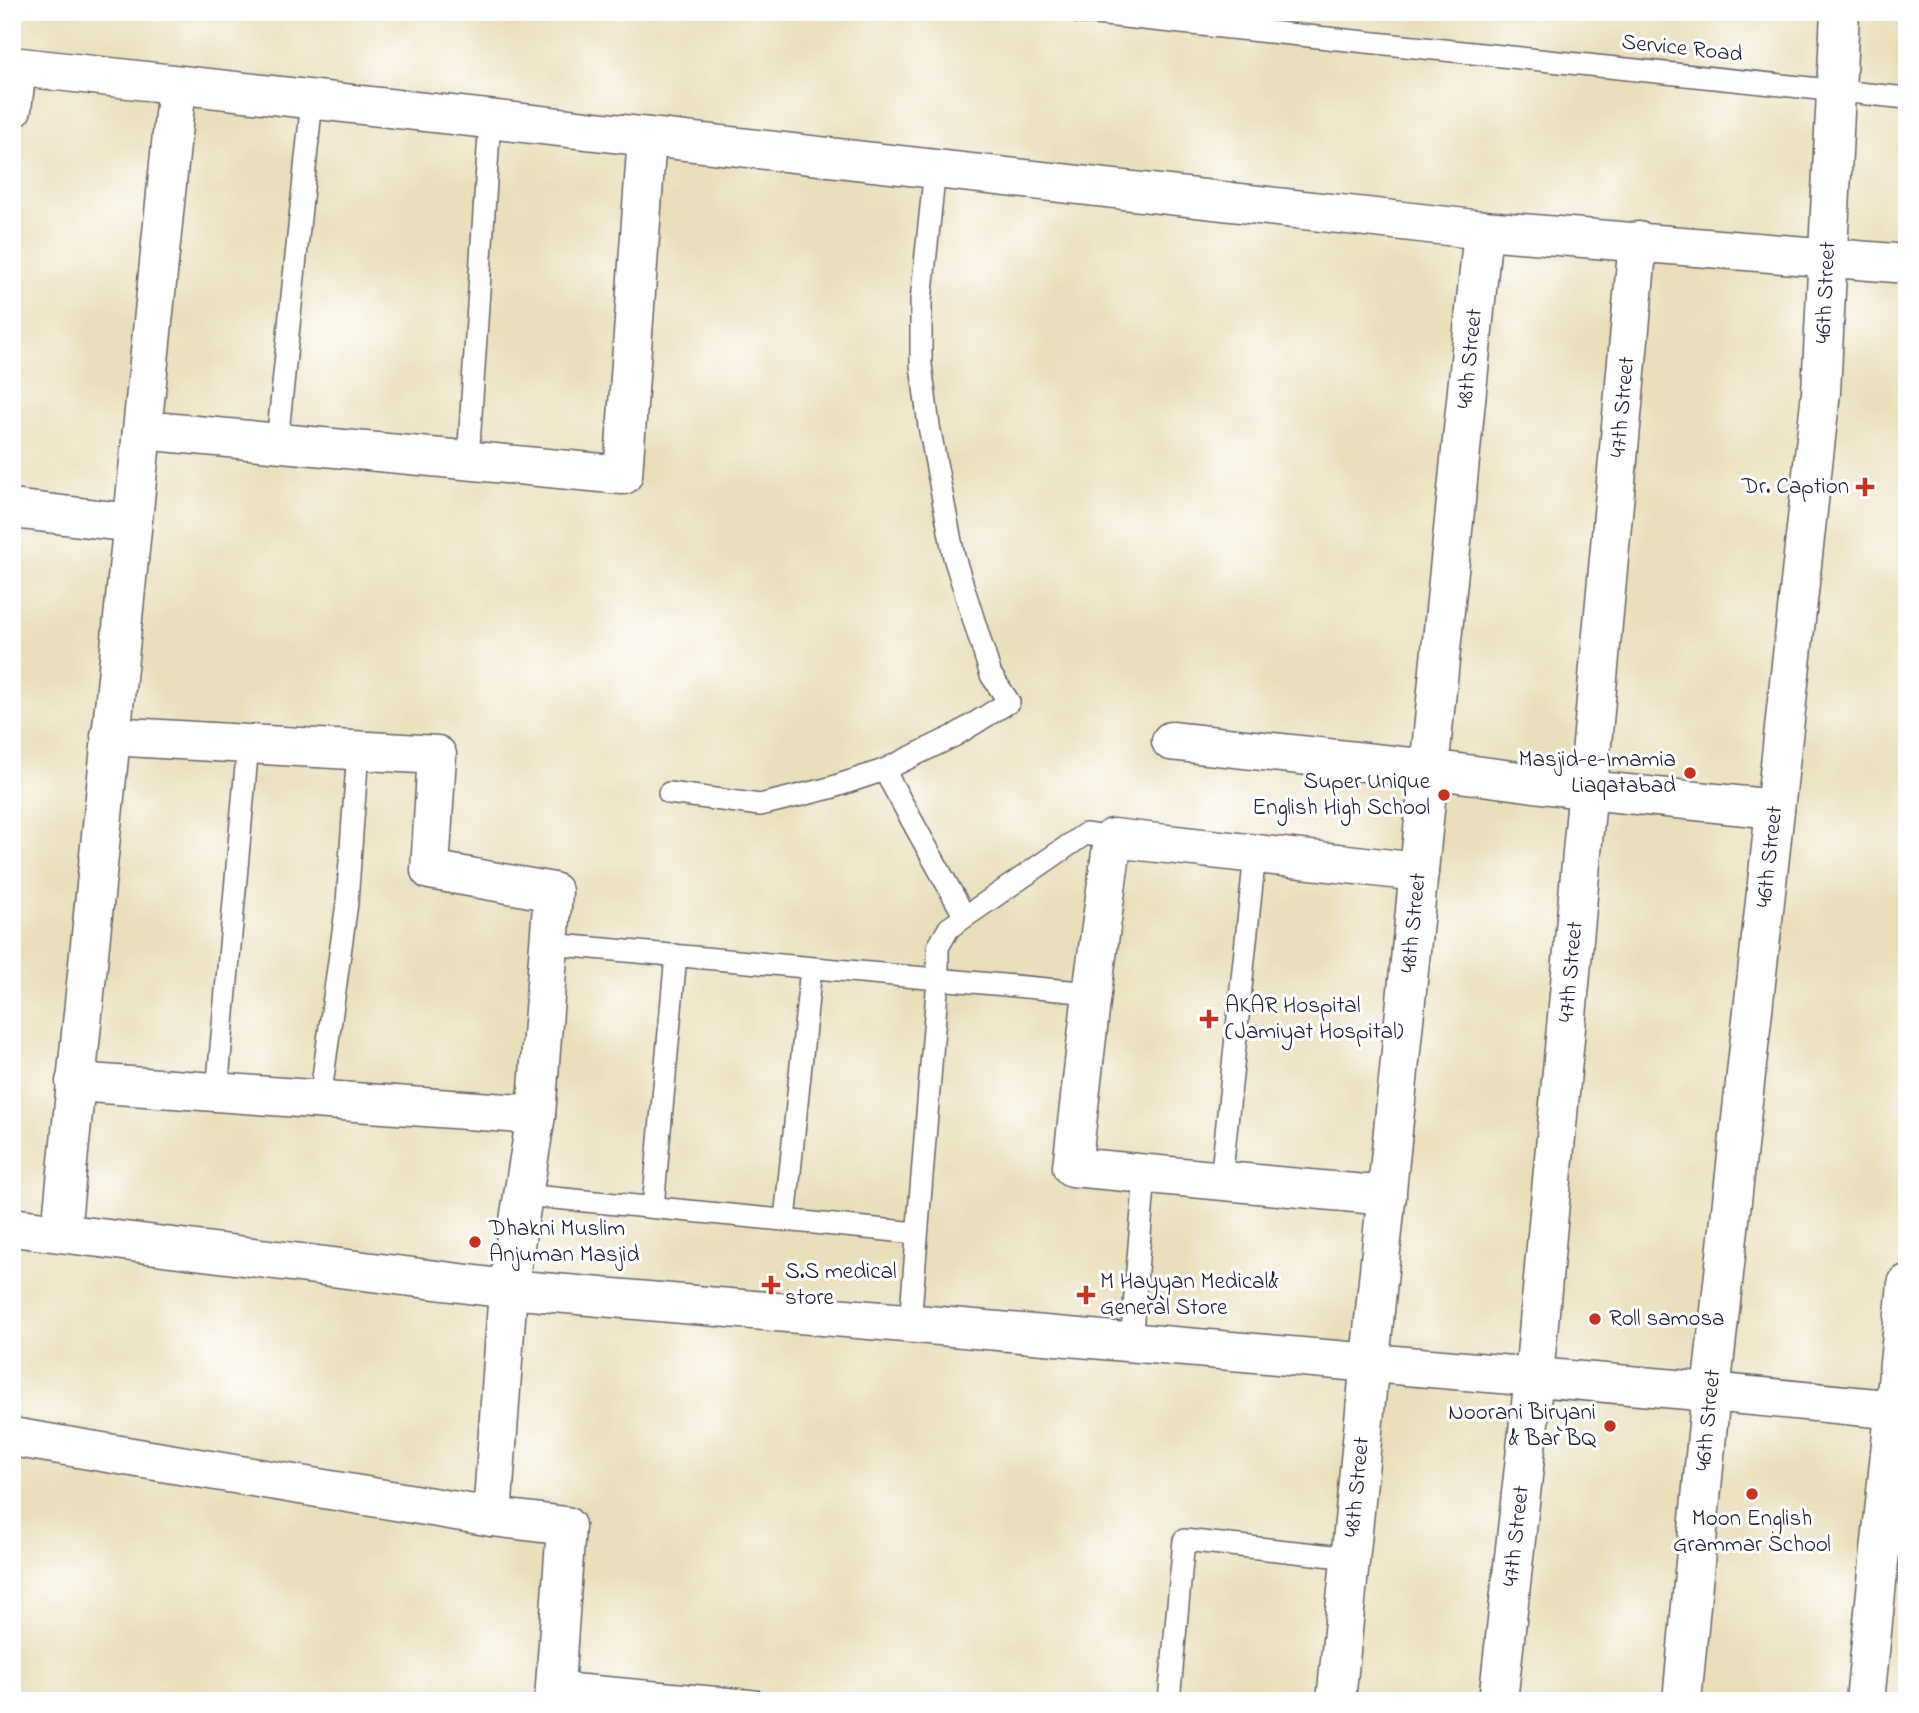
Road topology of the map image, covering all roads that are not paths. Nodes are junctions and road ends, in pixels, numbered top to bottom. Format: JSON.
{"nodes":[{"id":1,"x":1076,"y":12,"type":"edge"},
{"id":2,"x":1840,"y":12,"type":"edge"},
{"id":3,"x":15,"y":67,"type":"edge"},
{"id":4,"x":177,"y":85,"type":"junction"},
{"id":5,"x":1837,"y":92,"type":"junction"},
{"id":6,"x":1907,"y":98,"type":"edge"},
{"id":7,"x":312,"y":100,"type":"junction"},
{"id":8,"x":12,"y":109,"type":"edge"},
{"id":9,"x":490,"y":119,"type":"junction"},
{"id":10,"x":647,"y":137,"type":"junction"},
{"id":11,"x":935,"y":169,"type":"junction"},
{"id":12,"x":1483,"y":230,"type":"junction"},
{"id":13,"x":1637,"y":241,"type":"junction"},
{"id":14,"x":1826,"y":256,"type":"junction"},
{"id":15,"x":1907,"y":264,"type":"edge"},
{"id":16,"x":142,"y":430,"type":"junction"},
{"id":17,"x":276,"y":443,"type":"junction"},
{"id":18,"x":468,"y":461,"type":"junction"},
{"id":19,"x":12,"y":509,"type":"edge"},
{"id":20,"x":132,"y":523,"type":"junction"},
{"id":21,"x":110,"y":736,"type":"junction"},
{"id":22,"x":1171,"y":741,"type":"dead end"},
{"id":23,"x":248,"y":744,"type":"junction"},
{"id":24,"x":358,"y":750,"type":"junction"},
{"id":25,"x":1429,"y":769,"type":"junction"},
{"id":26,"x":884,"y":770,"type":"junction"},
{"id":27,"x":1588,"y":790,"type":"junction"},
{"id":28,"x":669,"y":793,"type":"dead end"},
{"id":29,"x":1775,"y":809,"type":"junction"},
{"id":30,"x":1113,"y":838,"type":"junction"},
{"id":31,"x":1255,"y":854,"type":"junction"},
{"id":32,"x":1419,"y":872,"type":"junction"},
{"id":33,"x":965,"y":917,"type":"junction"},
{"id":34,"x":549,"y":944,"type":"junction"},
{"id":35,"x":676,"y":955,"type":"junction"},
{"id":36,"x":811,"y":968,"type":"junction"},
{"id":37,"x":937,"y":979,"type":"junction"},
{"id":38,"x":1092,"y":993,"type":"junction"},
{"id":39,"x":75,"y":1082,"type":"junction"},
{"id":40,"x":217,"y":1092,"type":"junction"},
{"id":41,"x":320,"y":1099,"type":"junction"},
{"id":42,"x":536,"y":1115,"type":"junction"},
{"id":43,"x":1145,"y":1174,"type":"junction"},
{"id":44,"x":1221,"y":1181,"type":"junction"},
{"id":45,"x":523,"y":1195,"type":"junction"},
{"id":46,"x":1387,"y":1196,"type":"junction"},
{"id":47,"x":653,"y":1207,"type":"junction"},
{"id":48,"x":785,"y":1220,"type":"junction"},
{"id":49,"x":12,"y":1227,"type":"edge"},
{"id":50,"x":61,"y":1231,"type":"junction"},
{"id":51,"x":917,"y":1233,"type":"junction"},
{"id":52,"x":1907,"y":1284,"type":"edge"},
{"id":53,"x":509,"y":1289,"type":"junction"},
{"id":54,"x":910,"y":1324,"type":"junction"},
{"id":55,"x":1131,"y":1343,"type":"junction"},
{"id":56,"x":1370,"y":1363,"type":"junction"},
{"id":57,"x":1534,"y":1377,"type":"junction"},
{"id":58,"x":1712,"y":1392,"type":"junction"},
{"id":59,"x":1900,"y":1411,"type":"edge"},
{"id":60,"x":12,"y":1437,"type":"edge"},
{"id":61,"x":492,"y":1517,"type":"junction"},
{"id":62,"x":1351,"y":1558,"type":"junction"},
{"id":63,"x":555,"y":1692,"type":"edge"},
{"id":64,"x":755,"y":1701,"type":"edge"},
{"id":65,"x":1168,"y":1701,"type":"edge"},
{"id":66,"x":1336,"y":1701,"type":"edge"},
{"id":67,"x":1498,"y":1701,"type":"edge"},
{"id":68,"x":1682,"y":1701,"type":"edge"},
{"id":69,"x":1865,"y":1701,"type":"edge"}],
"edges":[{"from":1,"to":5,"type":"lane","name":"Service Road"},
{"from":2,"to":5,"type":"street","name":"46th Street"},
{"from":3,"to":4,"type":"street"},
{"from":3,"to":8,"type":"street"},
{"from":4,"to":7,"type":"street"},
{"from":4,"to":16,"type":"street"},
{"from":5,"to":6,"type":"lane","name":"Service Road"},
{"from":5,"to":14,"type":"street","name":"46th Street"},
{"from":7,"to":9,"type":"street"},
{"from":7,"to":17,"type":"lane"},
{"from":9,"to":10,"type":"street"},
{"from":9,"to":18,"type":"lane"},
{"from":10,"to":11,"type":"street"},
{"from":10,"to":18,"type":"street"},
{"from":11,"to":12,"type":"street"},
{"from":11,"to":26,"type":"lane"},
{"from":12,"to":13,"type":"street"},
{"from":12,"to":25,"type":"street","name":"48th Street"},
{"from":13,"to":14,"type":"street"},
{"from":13,"to":27,"type":"street","name":"47th Street"},
{"from":14,"to":15,"type":"street"},
{"from":14,"to":29,"type":"street","name":"46th Street"},
{"from":16,"to":17,"type":"street"},
{"from":16,"to":20,"type":"street"},
{"from":17,"to":18,"type":"street"},
{"from":19,"to":20,"type":"street"},
{"from":20,"to":21,"type":"street"},
{"from":21,"to":23,"type":"street"},
{"from":21,"to":39,"type":"street"},
{"from":22,"to":25,"type":"street"},
{"from":23,"to":24,"type":"street"},
{"from":23,"to":40,"type":"lane"},
{"from":24,"to":34,"type":"street"},
{"from":24,"to":41,"type":"lane"},
{"from":25,"to":27,"type":"street"},
{"from":25,"to":32,"type":"street","name":"48th Street"},
{"from":26,"to":28,"type":"lane"},
{"from":26,"to":33,"type":"lane"},
{"from":27,"to":29,"type":"street"},
{"from":27,"to":57,"type":"street","name":"47th Street"},
{"from":29,"to":58,"type":"street","name":"46th Street"},
{"from":30,"to":31,"type":"street"},
{"from":30,"to":33,"type":"lane"},
{"from":30,"to":38,"type":"street"},
{"from":31,"to":32,"type":"street"},
{"from":31,"to":44,"type":"lane"},
{"from":32,"to":46,"type":"street","name":"48th Street"},
{"from":33,"to":37,"type":"lane"},
{"from":34,"to":35,"type":"lane"},
{"from":34,"to":42,"type":"street"},
{"from":35,"to":36,"type":"lane"},
{"from":35,"to":47,"type":"lane"},
{"from":36,"to":37,"type":"lane"},
{"from":36,"to":48,"type":"lane"},
{"from":37,"to":38,"type":"lane"},
{"from":37,"to":51,"type":"lane"},
{"from":38,"to":43,"type":"street"},
{"from":39,"to":40,"type":"street"},
{"from":39,"to":50,"type":"street"},
{"from":40,"to":41,"type":"street"},
{"from":41,"to":42,"type":"street"},
{"from":42,"to":45,"type":"street"},
{"from":43,"to":44,"type":"street"},
{"from":43,"to":55,"type":"lane"},
{"from":44,"to":46,"type":"street"},
{"from":45,"to":47,"type":"lane"},
{"from":45,"to":53,"type":"street"},
{"from":46,"to":56,"type":"street","name":"48th Street"},
{"from":47,"to":48,"type":"lane"},
{"from":48,"to":51,"type":"lane"},
{"from":49,"to":50,"type":"street"},
{"from":50,"to":53,"type":"street"},
{"from":51,"to":54,"type":"lane"},
{"from":52,"to":59,"type":"street"},
{"from":53,"to":54,"type":"street"},
{"from":53,"to":61,"type":"street"},
{"from":54,"to":55,"type":"street"},
{"from":55,"to":56,"type":"street"},
{"from":56,"to":57,"type":"street"},
{"from":56,"to":62,"type":"street","name":"48th Street"},
{"from":57,"to":58,"type":"street"},
{"from":57,"to":67,"type":"street","name":"47th Street"},
{"from":58,"to":59,"type":"street"},
{"from":58,"to":68,"type":"street","name":"46th Street"},
{"from":59,"to":69,"type":"street"},
{"from":60,"to":61,"type":"street"},
{"from":61,"to":63,"type":"street"},
{"from":62,"to":65,"type":"lane"},
{"from":62,"to":66,"type":"street","name":"48th Street"},
{"from":63,"to":64,"type":"lane"}]}
